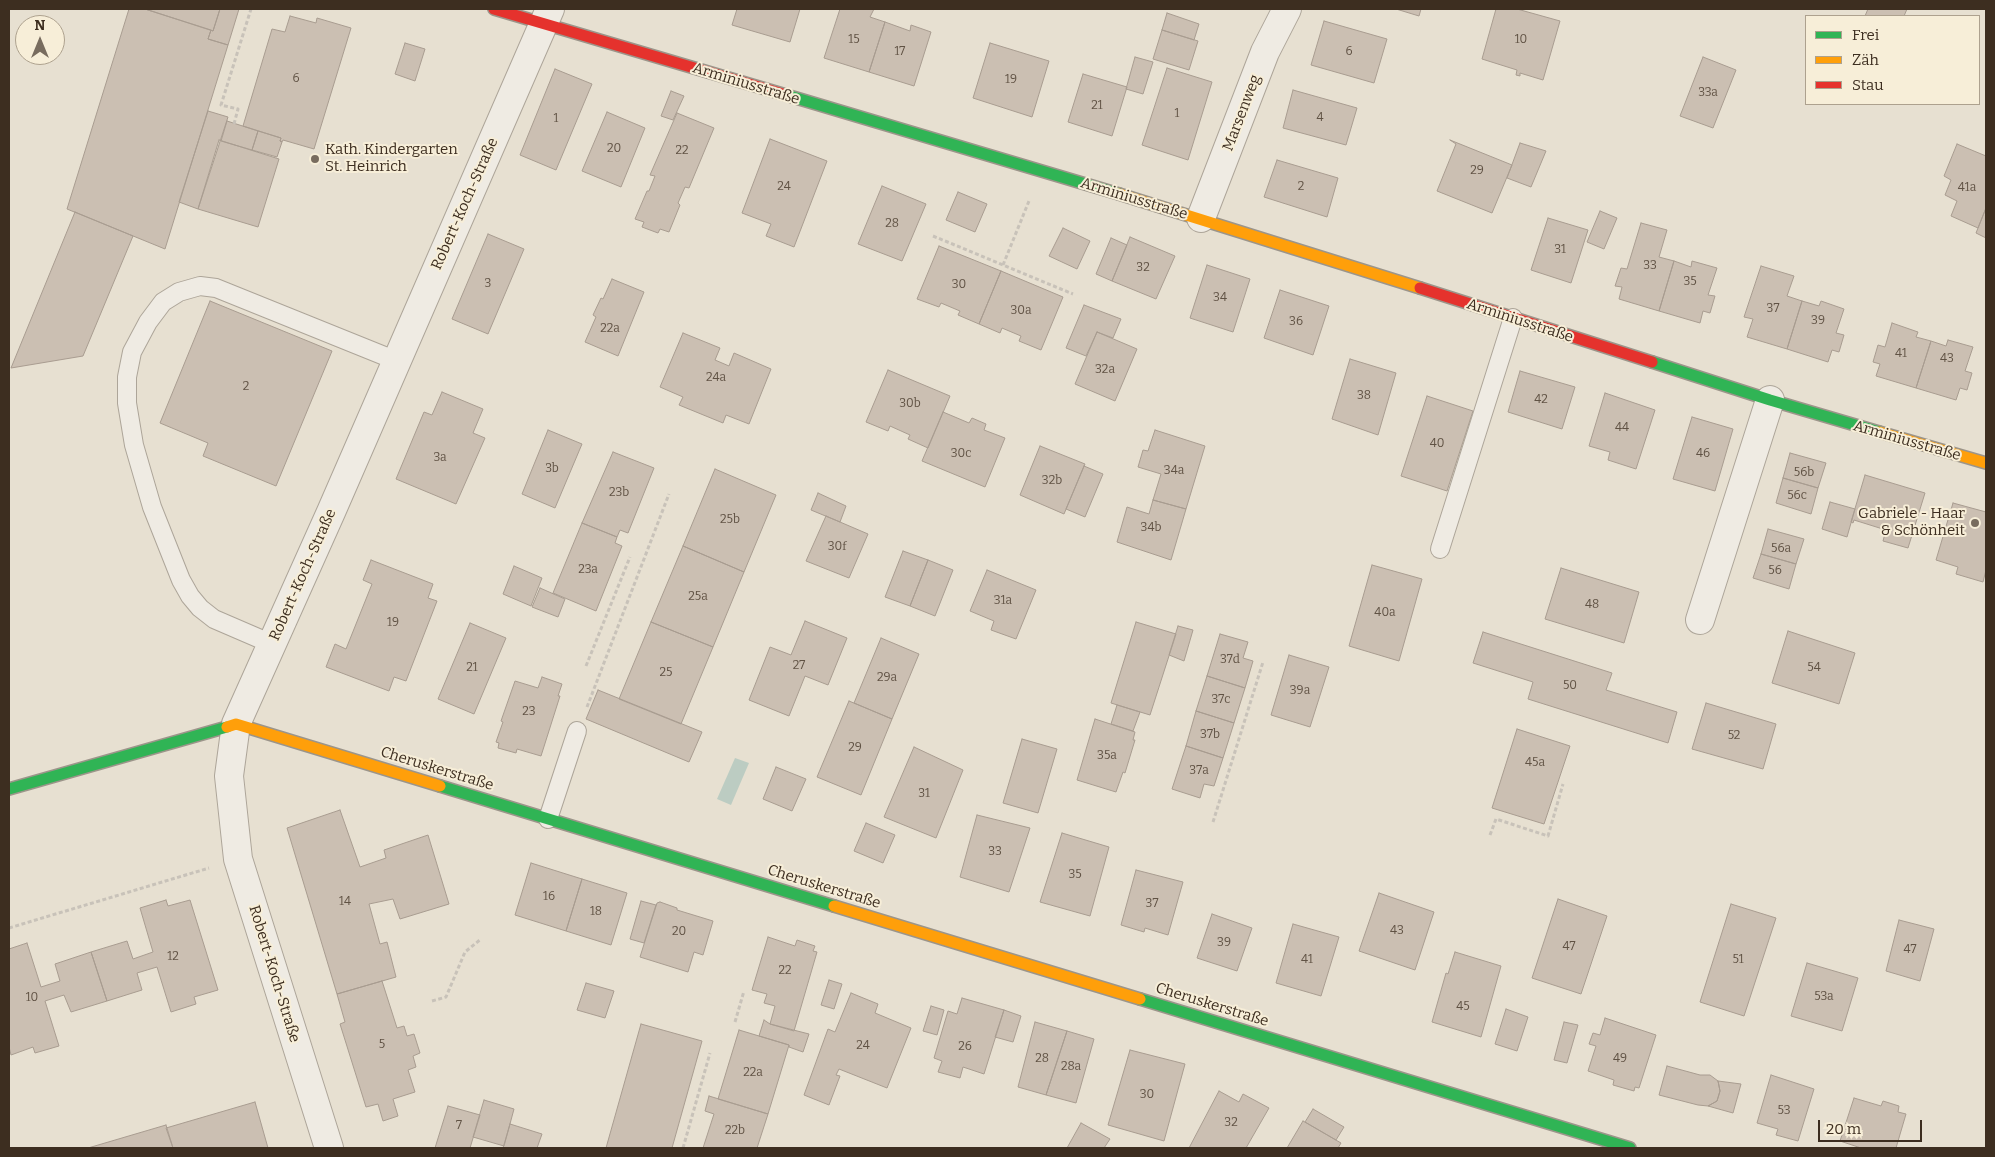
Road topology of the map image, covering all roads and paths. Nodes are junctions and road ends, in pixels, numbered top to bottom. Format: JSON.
{"nodes":[{"id":1,"x":251,"y":9,"type":"edge"},
{"id":2,"x":494,"y":9,"type":"edge"},
{"id":3,"x":1287,"y":9,"type":"edge"},
{"id":4,"x":546,"y":16,"type":"edge"},
{"id":5,"x":234,"y":124,"type":"dead end"},
{"id":6,"x":1038,"y":171,"type":"junction"},
{"id":7,"x":1201,"y":218,"type":"junction"},
{"id":8,"x":933,"y":236,"type":"dead end"},
{"id":9,"x":1003,"y":265,"type":"junction"},
{"id":10,"x":1073,"y":294,"type":"dead end"},
{"id":11,"x":1513,"y":318,"type":"junction"},
{"id":12,"x":397,"y":361,"type":"junction"},
{"id":13,"x":1770,"y":400,"type":"junction"},
{"id":14,"x":1986,"y":463,"type":"edge"},
{"id":15,"x":669,"y":494,"type":"dead end"},
{"id":16,"x":1440,"y":549,"type":"dead end"},
{"id":17,"x":630,"y":557,"type":"dead end"},
{"id":18,"x":1700,"y":620,"type":"dead end"},
{"id":19,"x":272,"y":644,"type":"junction"},
{"id":20,"x":1263,"y":662,"type":"dead end"},
{"id":21,"x":586,"y":666,"type":"dead end"},
{"id":22,"x":236,"y":724,"type":"junction"},
{"id":23,"x":577,"y":731,"type":"joint"},
{"id":24,"x":1563,"y":784,"type":"dead end"},
{"id":25,"x":9,"y":789,"type":"edge"},
{"id":26,"x":548,"y":819,"type":"junction"},
{"id":27,"x":1213,"y":822,"type":"dead end"},
{"id":28,"x":1490,"y":835,"type":"dead end"},
{"id":29,"x":238,"y":859,"type":"junction"},
{"id":30,"x":9,"y":928,"type":"edge"},
{"id":31,"x":481,"y":939,"type":"dead end"},
{"id":32,"x":744,"y":992,"type":"dead end"},
{"id":33,"x":432,"y":1001,"type":"dead end"},
{"id":34,"x":735,"y":1022,"type":"dead end"},
{"id":35,"x":710,"y":1053,"type":"dead end"},
{"id":36,"x":329,"y":1148,"type":"edge"},
{"id":37,"x":683,"y":1148,"type":"edge"},
{"id":38,"x":1630,"y":1148,"type":"edge"}],
"edges":[{"from":1,"to":5,"type":"path"},
{"from":2,"to":4,"type":"street","name":"Arminiusstraße"},
{"from":3,"to":7,"type":"street","name":"Marsenweg"},
{"from":4,"to":6,"type":"street","name":"Arminiusstraße"},
{"from":4,"to":12,"type":"street","name":"Robert-Koch-Straße"},
{"from":6,"to":7,"type":"street","name":"Arminiusstraße"},
{"from":6,"to":9,"type":"path"},
{"from":7,"to":11,"type":"street","name":"Arminiusstraße"},
{"from":8,"to":9,"type":"path"},
{"from":9,"to":10,"type":"path"},
{"from":11,"to":13,"type":"street","name":"Arminiusstraße"},
{"from":11,"to":16,"type":"lane"},
{"from":12,"to":19,"type":"street","name":"Robert-Koch-Straße"},
{"from":12,"to":19,"type":"lane"},
{"from":13,"to":14,"type":"street","name":"Arminiusstraße"},
{"from":13,"to":18,"type":"street"},
{"from":15,"to":23,"type":"path"},
{"from":17,"to":21,"type":"path"},
{"from":19,"to":22,"type":"street","name":"Robert-Koch-Straße"},
{"from":20,"to":27,"type":"path"},
{"from":22,"to":25,"type":"street"},
{"from":22,"to":26,"type":"street","name":"Cheruskerstraße"},
{"from":22,"to":29,"type":"street","name":"Robert-Koch-Straße"},
{"from":23,"to":26,"type":"lane"},
{"from":24,"to":28,"type":"path"},
{"from":26,"to":38,"type":"street","name":"Cheruskerstraße"},
{"from":29,"to":30,"type":"path"},
{"from":29,"to":36,"type":"street","name":"Robert-Koch-Straße"},
{"from":31,"to":33,"type":"path"},
{"from":32,"to":34,"type":"path"},
{"from":35,"to":37,"type":"path"}]}
